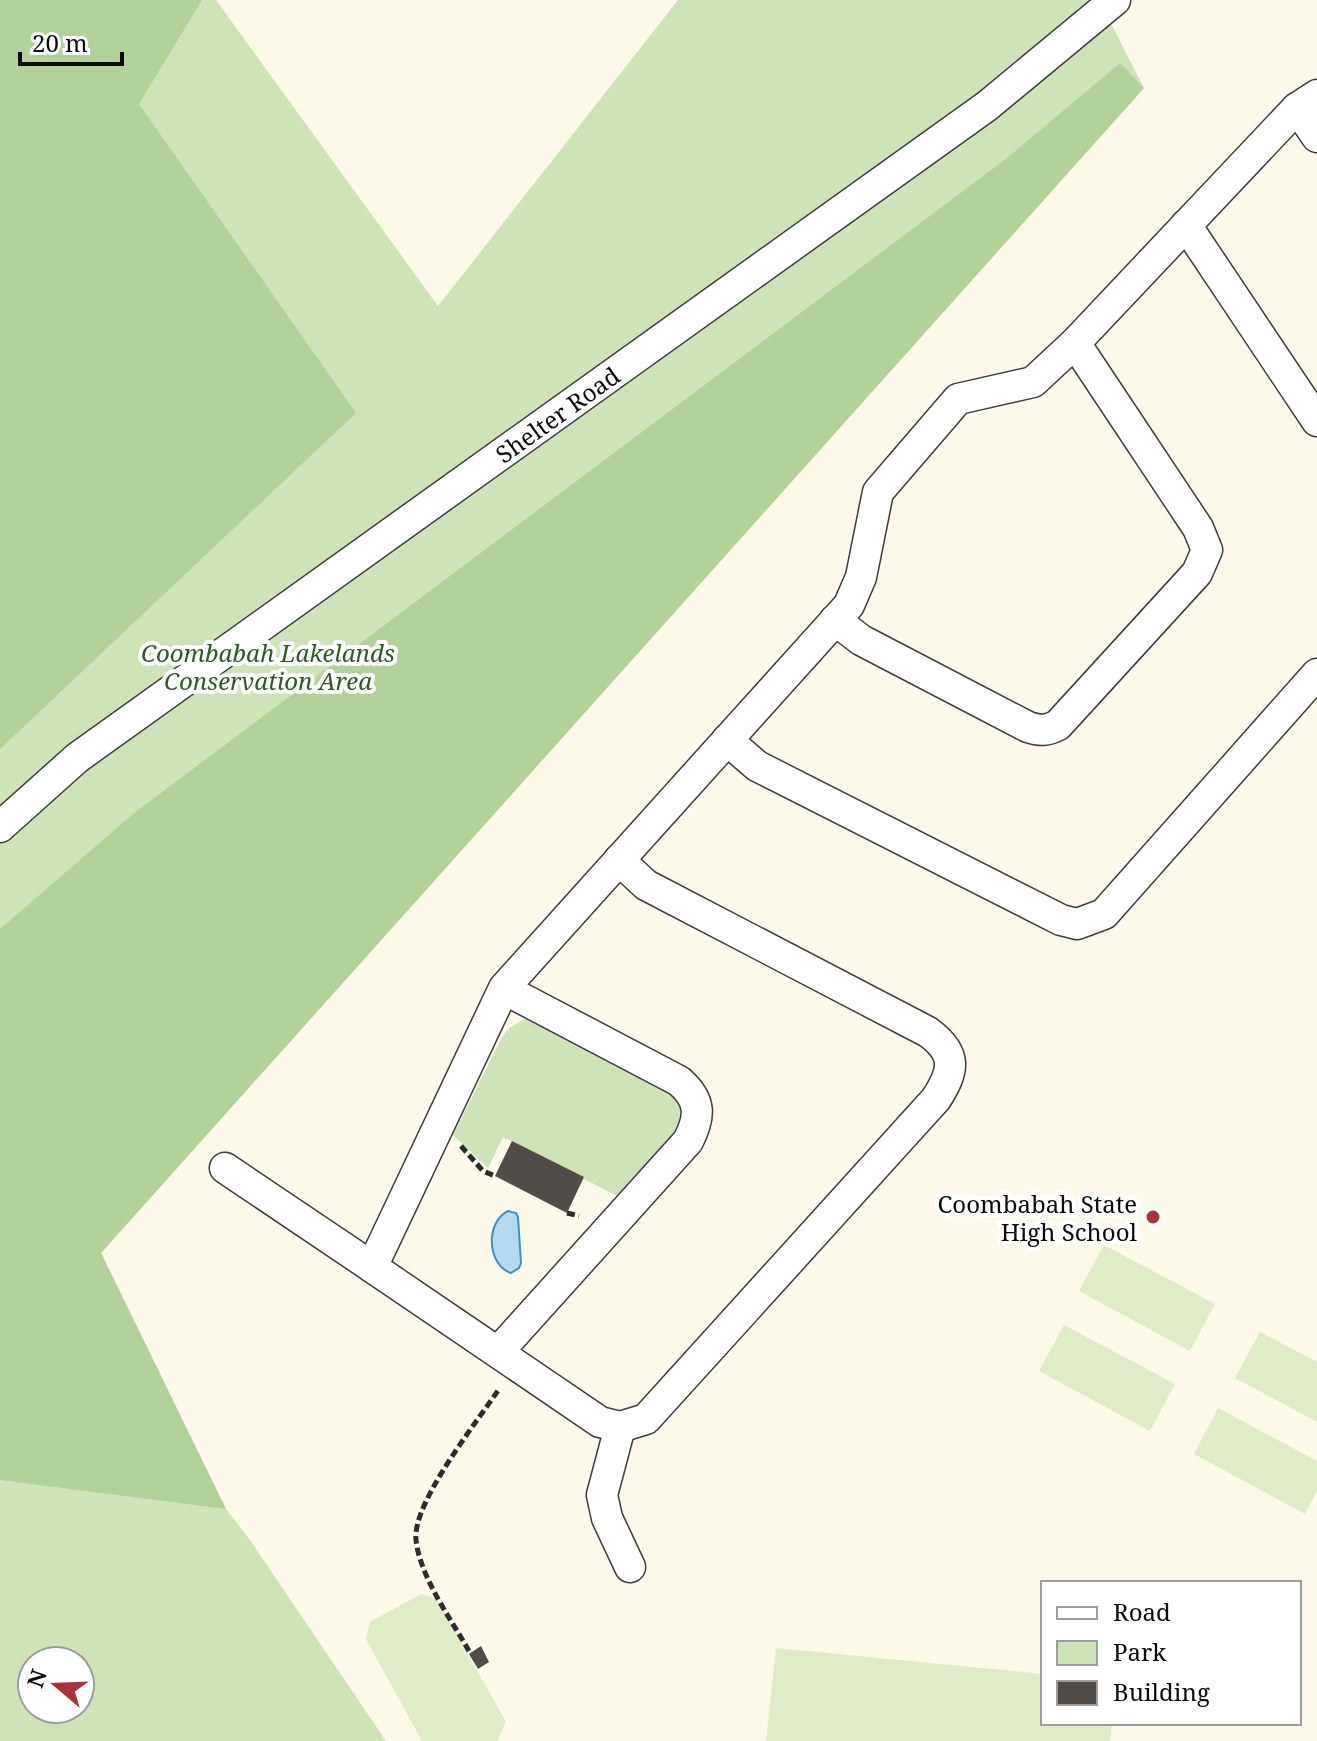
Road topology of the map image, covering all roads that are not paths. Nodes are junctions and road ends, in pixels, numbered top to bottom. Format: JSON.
{"nodes":[{"id":1,"x":1115,"y":0,"type":"edge"},
{"id":2,"x":1307,"y":101,"type":"edge"},
{"id":3,"x":1317,"y":137,"type":"edge"},
{"id":4,"x":1186,"y":225,"type":"junction"},
{"id":5,"x":1075,"y":343,"type":"junction"},
{"id":6,"x":1317,"y":421,"type":"edge"},
{"id":7,"x":835,"y":620,"type":"junction"},
{"id":8,"x":1317,"y":674,"type":"edge"},
{"id":9,"x":727,"y":740,"type":"junction"},
{"id":10,"x":0,"y":827,"type":"edge"},
{"id":11,"x":619,"y":860,"type":"junction"},
{"id":12,"x":504,"y":989,"type":"junction"},
{"id":13,"x":225,"y":1168,"type":"dead end"},
{"id":14,"x":372,"y":1267,"type":"junction"},
{"id":15,"x":507,"y":1358,"type":"junction"},
{"id":16,"x":620,"y":1427,"type":"junction"},
{"id":17,"x":630,"y":1567,"type":"dead end"}],
"edges":[{"from":1,"to":10,"type":"street","name":"Shelter Road"},
{"from":2,"to":3,"type":"street"},
{"from":2,"to":4,"type":"street"},
{"from":4,"to":5,"type":"street"},
{"from":4,"to":6,"type":"street"},
{"from":5,"to":7,"type":"street"},
{"from":5,"to":7,"type":"street"},
{"from":7,"to":9,"type":"street"},
{"from":8,"to":9,"type":"street"},
{"from":9,"to":11,"type":"street"},
{"from":11,"to":12,"type":"street"},
{"from":11,"to":16,"type":"street"},
{"from":12,"to":14,"type":"street"},
{"from":12,"to":15,"type":"street"},
{"from":13,"to":14,"type":"street"},
{"from":14,"to":15,"type":"street"},
{"from":15,"to":16,"type":"street"},
{"from":16,"to":17,"type":"street"}]}
